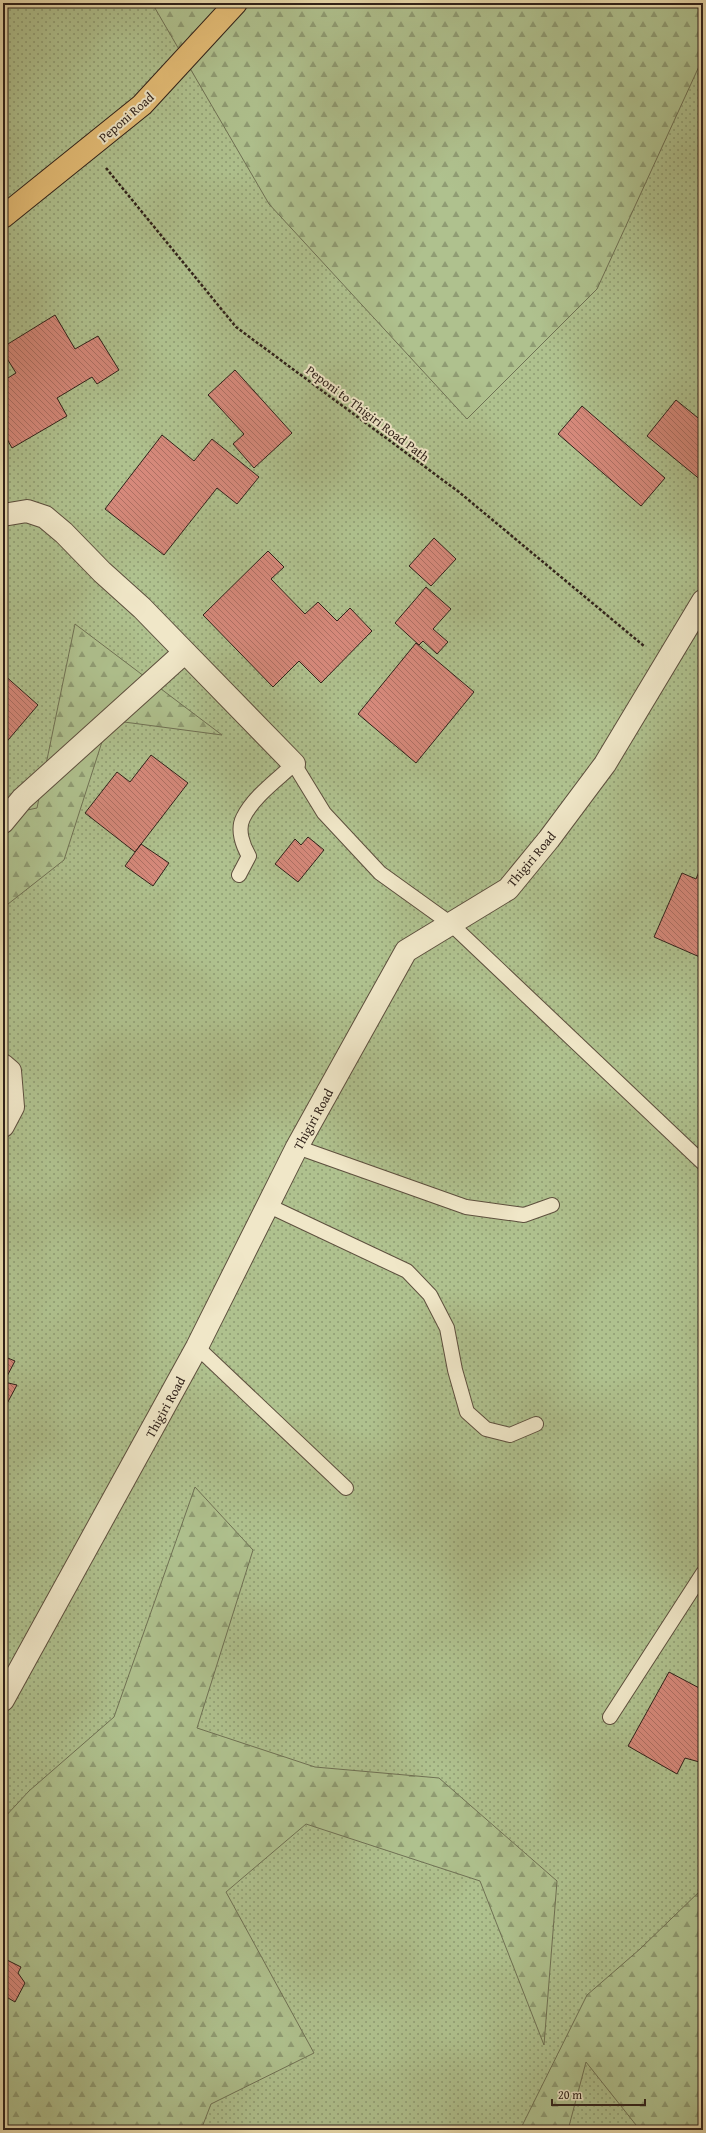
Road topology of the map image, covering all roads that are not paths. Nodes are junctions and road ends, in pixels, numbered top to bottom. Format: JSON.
{"nodes":[{"id":1,"x":236,"y":3,"type":"edge"},
{"id":2,"x":3,"y":217,"type":"edge"},
{"id":3,"x":3,"y":515,"type":"edge"},
{"id":4,"x":703,"y":601,"type":"edge"},
{"id":5,"x":185,"y":652,"type":"junction"},
{"id":6,"x":294,"y":764,"type":"junction"},
{"id":7,"x":3,"y":822,"type":"edge"},
{"id":8,"x":239,"y":875,"type":"dead end"},
{"id":9,"x":451,"y":924,"type":"junction"},
{"id":10,"x":3,"y":1065,"type":"edge"},
{"id":11,"x":3,"y":1126,"type":"edge"},
{"id":12,"x":297,"y":1147,"type":"junction"},
{"id":13,"x":703,"y":1163,"type":"edge"},
{"id":14,"x":267,"y":1205,"type":"junction"},
{"id":15,"x":552,"y":1205,"type":"dead end"},
{"id":16,"x":197,"y":1347,"type":"junction"},
{"id":17,"x":536,"y":1424,"type":"dead end"},
{"id":18,"x":346,"y":1488,"type":"dead end"},
{"id":19,"x":703,"y":1574,"type":"edge"},
{"id":20,"x":3,"y":1700,"type":"edge"},
{"id":21,"x":610,"y":1717,"type":"dead end"}],
"edges":[{"from":1,"to":2,"type":"main road","name":"Peponi Road"},
{"from":3,"to":5,"type":"street"},
{"from":4,"to":9,"type":"street","name":"Thigiri Road"},
{"from":5,"to":6,"type":"street"},
{"from":5,"to":7,"type":"street"},
{"from":6,"to":8,"type":"lane"},
{"from":6,"to":9,"type":"lane"},
{"from":9,"to":12,"type":"street","name":"Thigiri Road"},
{"from":9,"to":13,"type":"lane"},
{"from":10,"to":11,"type":"street"},
{"from":12,"to":14,"type":"street","name":"Thigiri Road"},
{"from":12,"to":15,"type":"lane"},
{"from":14,"to":16,"type":"street","name":"Thigiri Road"},
{"from":14,"to":17,"type":"lane"},
{"from":16,"to":18,"type":"lane"},
{"from":16,"to":20,"type":"street","name":"Thigiri Road"},
{"from":19,"to":21,"type":"lane"}]}
